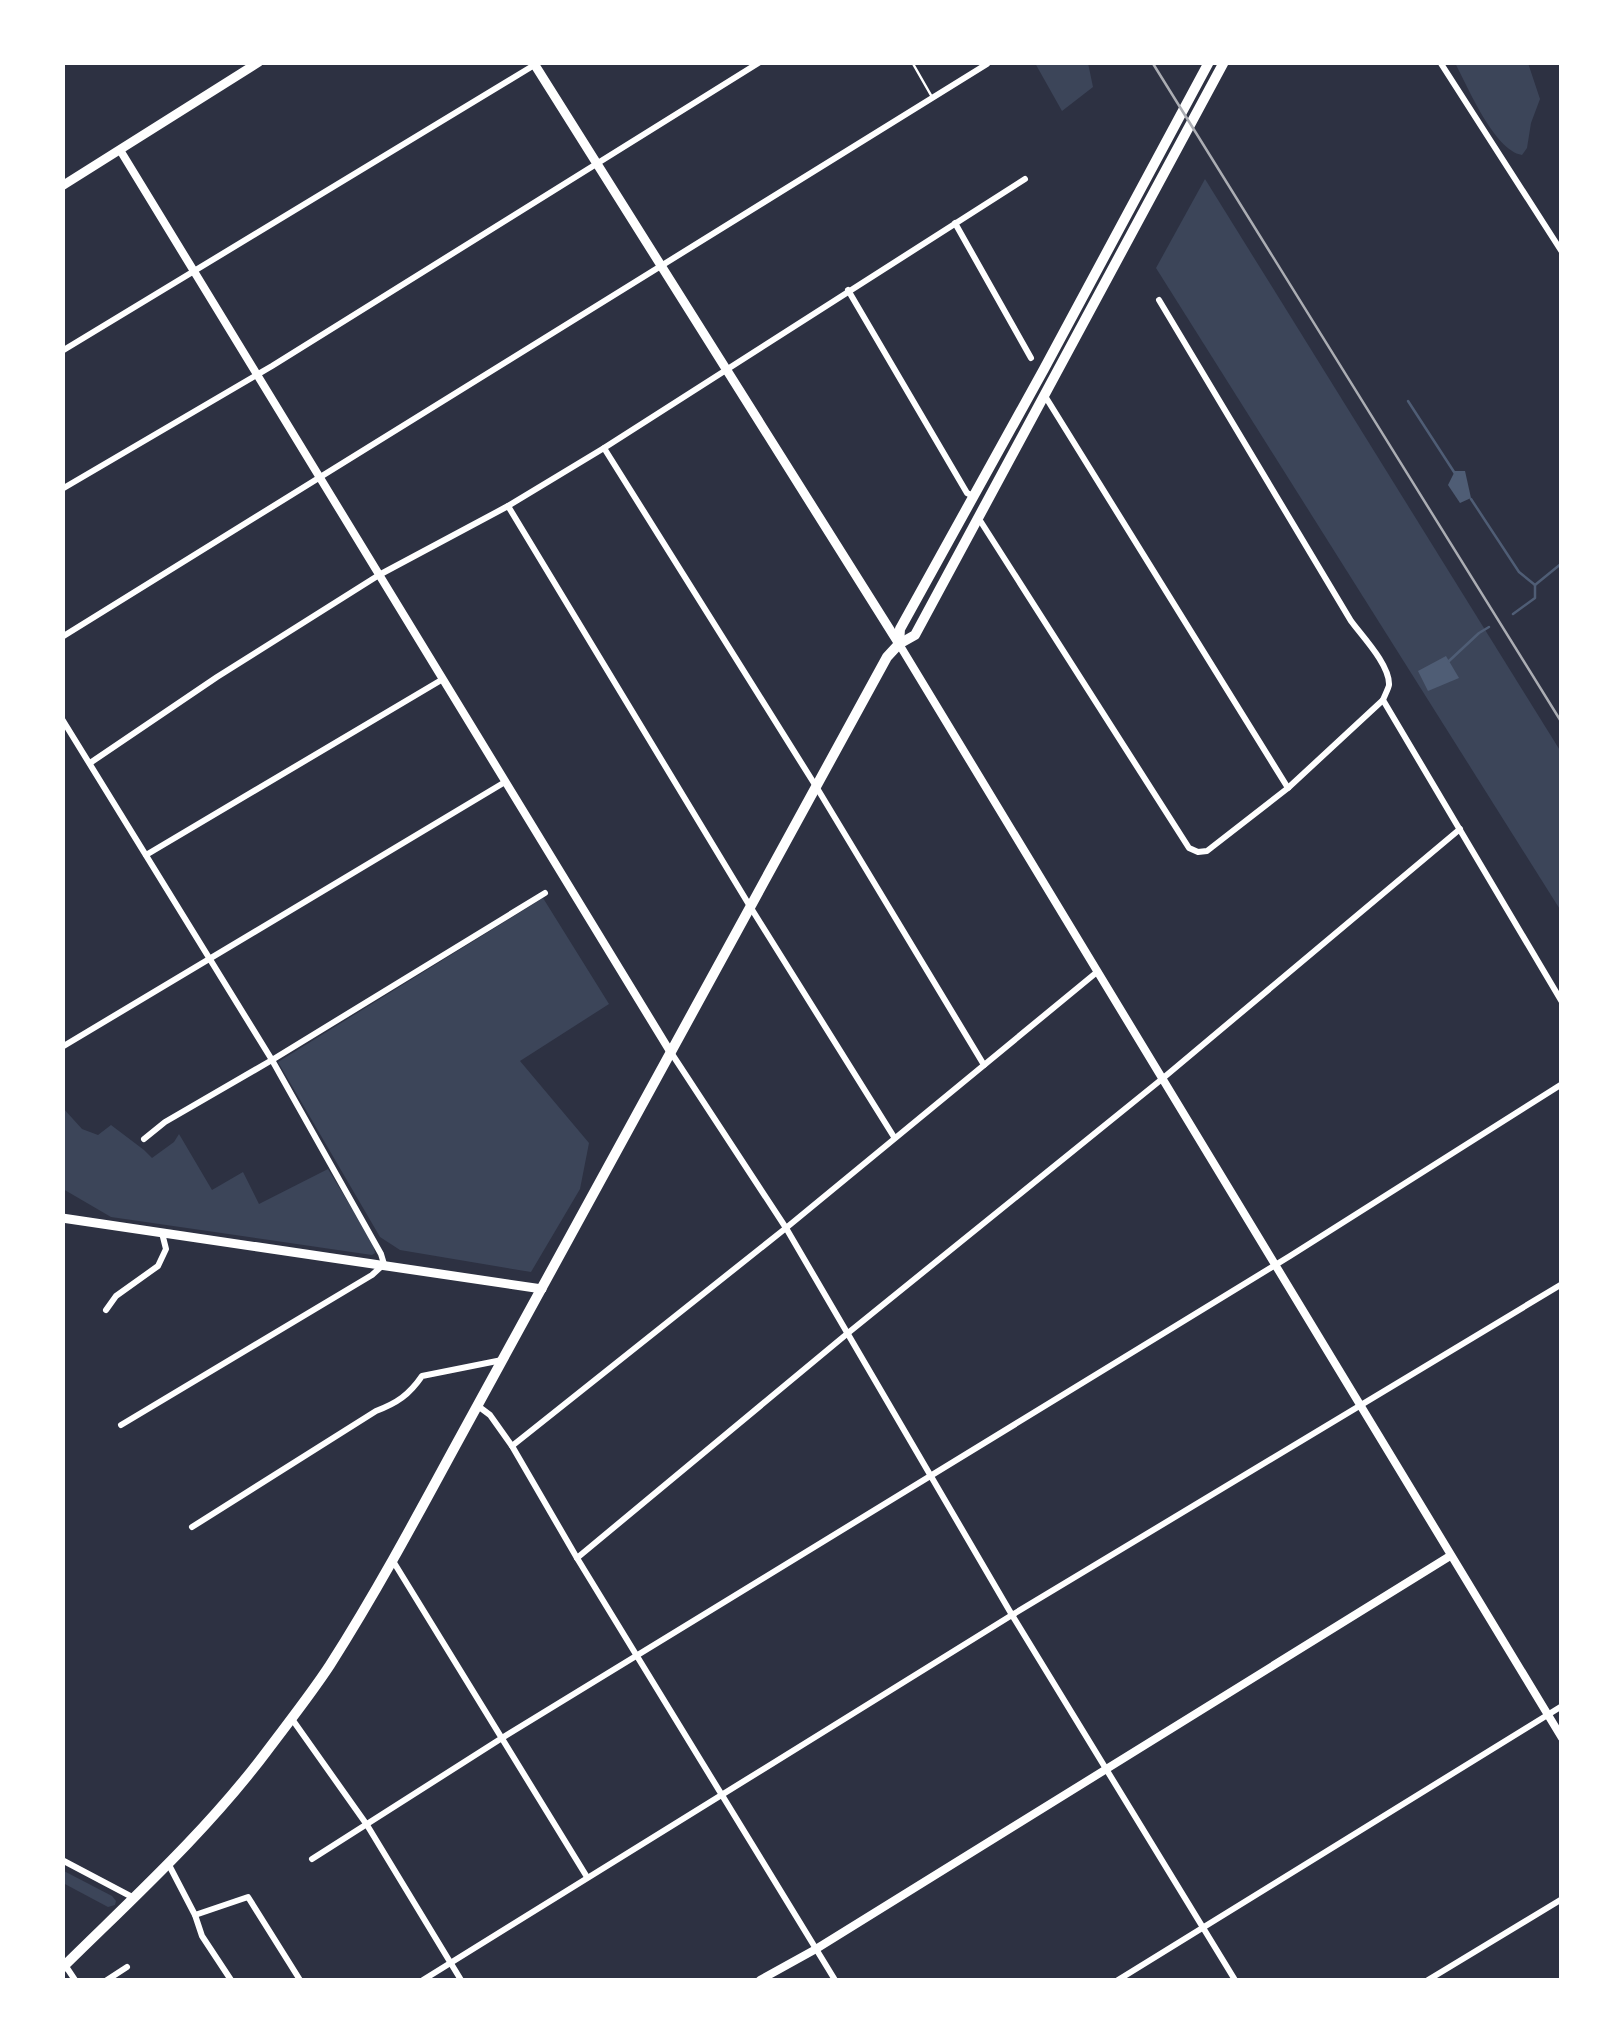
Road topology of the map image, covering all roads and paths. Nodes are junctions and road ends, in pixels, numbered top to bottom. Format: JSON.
{"nodes":[{"id":1,"x":259,"y":62,"type":"edge"},
{"id":2,"x":760,"y":62,"type":"edge"},
{"id":3,"x":912,"y":62,"type":"edge"},
{"id":4,"x":1209,"y":62,"type":"edge"},
{"id":5,"x":1224,"y":62,"type":"edge"},
{"id":6,"x":1440,"y":62,"type":"edge"},
{"id":7,"x":535,"y":63,"type":"edge"},
{"id":8,"x":987,"y":64,"type":"edge"},
{"id":9,"x":933,"y":98,"type":"junction"},
{"id":10,"x":120,"y":150,"type":"junction"},
{"id":11,"x":597,"y":165,"type":"junction"},
{"id":12,"x":1025,"y":179,"type":"dead end"},
{"id":13,"x":62,"y":186,"type":"edge"},
{"id":14,"x":955,"y":223,"type":"junction"},
{"id":15,"x":1562,"y":252,"type":"edge"},
{"id":16,"x":662,"y":266,"type":"junction"},
{"id":17,"x":194,"y":271,"type":"junction"},
{"id":18,"x":848,"y":290,"type":"junction"},
{"id":19,"x":1159,"y":300,"type":"dead end"},
{"id":20,"x":62,"y":351,"type":"edge"},
{"id":21,"x":1031,"y":358,"type":"dead end"},
{"id":22,"x":726,"y":369,"type":"junction"},
{"id":23,"x":257,"y":374,"type":"junction"},
{"id":24,"x":1045,"y":396,"type":"junction"},
{"id":25,"x":604,"y":448,"type":"junction"},
{"id":26,"x":320,"y":478,"type":"junction"},
{"id":27,"x":62,"y":489,"type":"edge"},
{"id":28,"x":973,"y":496,"type":"junction"},
{"id":29,"x":508,"y":506,"type":"junction"},
{"id":30,"x":976,"y":520,"type":"junction"},
{"id":31,"x":380,"y":575,"type":"junction"},
{"id":32,"x":62,"y":637,"type":"edge"},
{"id":33,"x":899,"y":644,"type":"junction"},
{"id":34,"x":443,"y":679,"type":"junction"},
{"id":35,"x":1383,"y":700,"type":"junction"},
{"id":36,"x":62,"y":719,"type":"edge"},
{"id":37,"x":90,"y":763,"type":"junction"},
{"id":38,"x":506,"y":782,"type":"junction"},
{"id":39,"x":817,"y":788,"type":"junction"},
{"id":40,"x":1288,"y":788,"type":"junction"},
{"id":41,"x":1460,"y":829,"type":"junction"},
{"id":42,"x":146,"y":855,"type":"junction"},
{"id":43,"x":545,"y":893,"type":"dead end"},
{"id":44,"x":750,"y":908,"type":"junction"},
{"id":45,"x":210,"y":959,"type":"junction"},
{"id":46,"x":1097,"y":972,"type":"junction"},
{"id":47,"x":1562,"y":1002,"type":"edge"},
{"id":48,"x":62,"y":1047,"type":"edge"},
{"id":49,"x":671,"y":1053,"type":"junction"},
{"id":50,"x":272,"y":1060,"type":"junction"},
{"id":51,"x":984,"y":1065,"type":"junction"},
{"id":52,"x":1162,"y":1079,"type":"junction"},
{"id":53,"x":1562,"y":1084,"type":"edge"},
{"id":54,"x":894,"y":1137,"type":"junction"},
{"id":55,"x":144,"y":1140,"type":"dead end"},
{"id":56,"x":62,"y":1218,"type":"edge"},
{"id":57,"x":786,"y":1228,"type":"junction"},
{"id":58,"x":162,"y":1233,"type":"junction"},
{"id":59,"x":384,"y":1264,"type":"junction"},
{"id":60,"x":1274,"y":1265,"type":"junction"},
{"id":61,"x":1562,"y":1284,"type":"edge"},
{"id":62,"x":542,"y":1289,"type":"junction"},
{"id":63,"x":106,"y":1310,"type":"dead end"},
{"id":64,"x":848,"y":1333,"type":"junction"},
{"id":65,"x":502,"y":1360,"type":"junction"},
{"id":66,"x":478,"y":1406,"type":"junction"},
{"id":67,"x":1359,"y":1406,"type":"junction"},
{"id":68,"x":121,"y":1425,"type":"dead end"},
{"id":69,"x":512,"y":1446,"type":"junction"},
{"id":70,"x":930,"y":1476,"type":"junction"},
{"id":71,"x":192,"y":1527,"type":"dead end"},
{"id":72,"x":1450,"y":1556,"type":"junction"},
{"id":73,"x":577,"y":1558,"type":"junction"},
{"id":74,"x":393,"y":1560,"type":"junction"},
{"id":75,"x":1012,"y":1615,"type":"junction"},
{"id":76,"x":637,"y":1656,"type":"junction"},
{"id":77,"x":1562,"y":1706,"type":"edge"},
{"id":78,"x":1547,"y":1714,"type":"junction"},
{"id":79,"x":291,"y":1718,"type":"junction"},
{"id":80,"x":502,"y":1738,"type":"junction"},
{"id":81,"x":1562,"y":1738,"type":"edge"},
{"id":82,"x":1105,"y":1770,"type":"junction"},
{"id":83,"x":721,"y":1794,"type":"junction"},
{"id":84,"x":367,"y":1825,"type":"junction"},
{"id":85,"x":312,"y":1858,"type":"dead end"},
{"id":86,"x":62,"y":1860,"type":"edge"},
{"id":87,"x":168,"y":1865,"type":"junction"},
{"id":88,"x":587,"y":1877,"type":"junction"},
{"id":89,"x":134,"y":1898,"type":"junction"},
{"id":90,"x":1562,"y":1900,"type":"edge"},
{"id":91,"x":195,"y":1915,"type":"junction"},
{"id":92,"x":1204,"y":1929,"type":"junction"},
{"id":93,"x":816,"y":1949,"type":"junction"},
{"id":94,"x":450,"y":1964,"type":"junction"},
{"id":95,"x":64,"y":1967,"type":"edge"},
{"id":96,"x":127,"y":1967,"type":"dead end"},
{"id":97,"x":76,"y":1980,"type":"edge"},
{"id":98,"x":107,"y":1980,"type":"edge"},
{"id":99,"x":231,"y":1980,"type":"edge"},
{"id":100,"x":300,"y":1980,"type":"edge"},
{"id":101,"x":423,"y":1980,"type":"edge"},
{"id":102,"x":461,"y":1980,"type":"edge"},
{"id":103,"x":760,"y":1980,"type":"edge"},
{"id":104,"x":835,"y":1980,"type":"edge"},
{"id":105,"x":1118,"y":1980,"type":"edge"},
{"id":106,"x":1235,"y":1980,"type":"edge"},
{"id":107,"x":1428,"y":1980,"type":"edge"}],
"edges":[{"from":1,"to":10,"type":"main road"},
{"from":2,"to":11,"type":"street"},
{"from":3,"to":9,"type":"lane"},
{"from":4,"to":28,"type":"main road"},
{"from":5,"to":24,"type":"main road"},
{"from":6,"to":15,"type":"street"},
{"from":7,"to":11,"type":"main road"},
{"from":7,"to":17,"type":"street"},
{"from":8,"to":9,"type":"street"},
{"from":9,"to":16,"type":"street"},
{"from":10,"to":13,"type":"main road"},
{"from":10,"to":17,"type":"street"},
{"from":11,"to":16,"type":"main road"},
{"from":11,"to":23,"type":"street"},
{"from":12,"to":14,"type":"street"},
{"from":14,"to":18,"type":"street"},
{"from":14,"to":21,"type":"street"},
{"from":16,"to":22,"type":"main road"},
{"from":16,"to":26,"type":"street"},
{"from":17,"to":20,"type":"street"},
{"from":17,"to":23,"type":"street"},
{"from":18,"to":22,"type":"street"},
{"from":18,"to":28,"type":"street"},
{"from":19,"to":35,"type":"street"},
{"from":22,"to":25,"type":"street"},
{"from":22,"to":33,"type":"main road"},
{"from":23,"to":26,"type":"street"},
{"from":23,"to":27,"type":"street"},
{"from":24,"to":30,"type":"main road"},
{"from":24,"to":40,"type":"street"},
{"from":25,"to":29,"type":"street"},
{"from":25,"to":39,"type":"street"},
{"from":26,"to":31,"type":"street"},
{"from":26,"to":32,"type":"street"},
{"from":28,"to":33,"type":"main road"},
{"from":29,"to":31,"type":"street"},
{"from":29,"to":44,"type":"street"},
{"from":30,"to":33,"type":"main road"},
{"from":30,"to":40,"type":"street"},
{"from":31,"to":34,"type":"street"},
{"from":31,"to":37,"type":"street"},
{"from":33,"to":39,"type":"main road"},
{"from":33,"to":46,"type":"street"},
{"from":34,"to":38,"type":"street"},
{"from":34,"to":42,"type":"street"},
{"from":35,"to":40,"type":"street"},
{"from":35,"to":41,"type":"street"},
{"from":36,"to":37,"type":"street"},
{"from":37,"to":42,"type":"street"},
{"from":38,"to":45,"type":"street"},
{"from":38,"to":49,"type":"street"},
{"from":39,"to":44,"type":"main road"},
{"from":39,"to":51,"type":"street"},
{"from":41,"to":47,"type":"street"},
{"from":41,"to":52,"type":"street"},
{"from":42,"to":45,"type":"street"},
{"from":43,"to":50,"type":"street"},
{"from":44,"to":49,"type":"main road"},
{"from":44,"to":54,"type":"street"},
{"from":45,"to":48,"type":"street"},
{"from":45,"to":50,"type":"street"},
{"from":46,"to":51,"type":"street"},
{"from":46,"to":52,"type":"street"},
{"from":49,"to":57,"type":"street"},
{"from":49,"to":62,"type":"main road"},
{"from":50,"to":55,"type":"street"},
{"from":50,"to":59,"type":"street"},
{"from":51,"to":54,"type":"street"},
{"from":52,"to":60,"type":"street"},
{"from":52,"to":64,"type":"street"},
{"from":53,"to":60,"type":"street"},
{"from":54,"to":57,"type":"street"},
{"from":56,"to":58,"type":"main road"},
{"from":57,"to":64,"type":"street"},
{"from":57,"to":69,"type":"street"},
{"from":58,"to":59,"type":"main road"},
{"from":58,"to":63,"type":"street"},
{"from":59,"to":62,"type":"main road"},
{"from":59,"to":68,"type":"street"},
{"from":60,"to":67,"type":"street"},
{"from":60,"to":70,"type":"street"},
{"from":61,"to":67,"type":"street"},
{"from":62,"to":65,"type":"main road"},
{"from":64,"to":70,"type":"street"},
{"from":64,"to":73,"type":"street"},
{"from":65,"to":66,"type":"main road"},
{"from":65,"to":71,"type":"street"},
{"from":66,"to":69,"type":"street"},
{"from":66,"to":74,"type":"main road"},
{"from":67,"to":72,"type":"street"},
{"from":67,"to":75,"type":"street"},
{"from":69,"to":73,"type":"street"},
{"from":70,"to":75,"type":"street"},
{"from":70,"to":76,"type":"street"},
{"from":72,"to":78,"type":"street"},
{"from":72,"to":82,"type":"street"},
{"from":73,"to":76,"type":"street"},
{"from":74,"to":79,"type":"main road"},
{"from":74,"to":80,"type":"street"},
{"from":75,"to":82,"type":"street"},
{"from":75,"to":83,"type":"street"},
{"from":76,"to":80,"type":"street"},
{"from":76,"to":83,"type":"street"},
{"from":77,"to":78,"type":"street"},
{"from":78,"to":81,"type":"street"},
{"from":78,"to":92,"type":"street"},
{"from":79,"to":84,"type":"street"},
{"from":79,"to":87,"type":"main road"},
{"from":80,"to":84,"type":"street"},
{"from":80,"to":88,"type":"street"},
{"from":82,"to":92,"type":"street"},
{"from":82,"to":93,"type":"street"},
{"from":83,"to":88,"type":"street"},
{"from":83,"to":93,"type":"street"},
{"from":84,"to":85,"type":"street"},
{"from":84,"to":94,"type":"street"},
{"from":86,"to":89,"type":"street"},
{"from":87,"to":89,"type":"main road"},
{"from":87,"to":91,"type":"street"},
{"from":88,"to":94,"type":"street"},
{"from":89,"to":95,"type":"main road"},
{"from":90,"to":107,"type":"street"},
{"from":91,"to":99,"type":"street"},
{"from":91,"to":100,"type":"street"},
{"from":92,"to":105,"type":"street"},
{"from":92,"to":106,"type":"street"},
{"from":93,"to":103,"type":"street"},
{"from":93,"to":104,"type":"street"},
{"from":94,"to":101,"type":"street"},
{"from":94,"to":102,"type":"street"},
{"from":95,"to":97,"type":"street"},
{"from":96,"to":98,"type":"street"}]}
